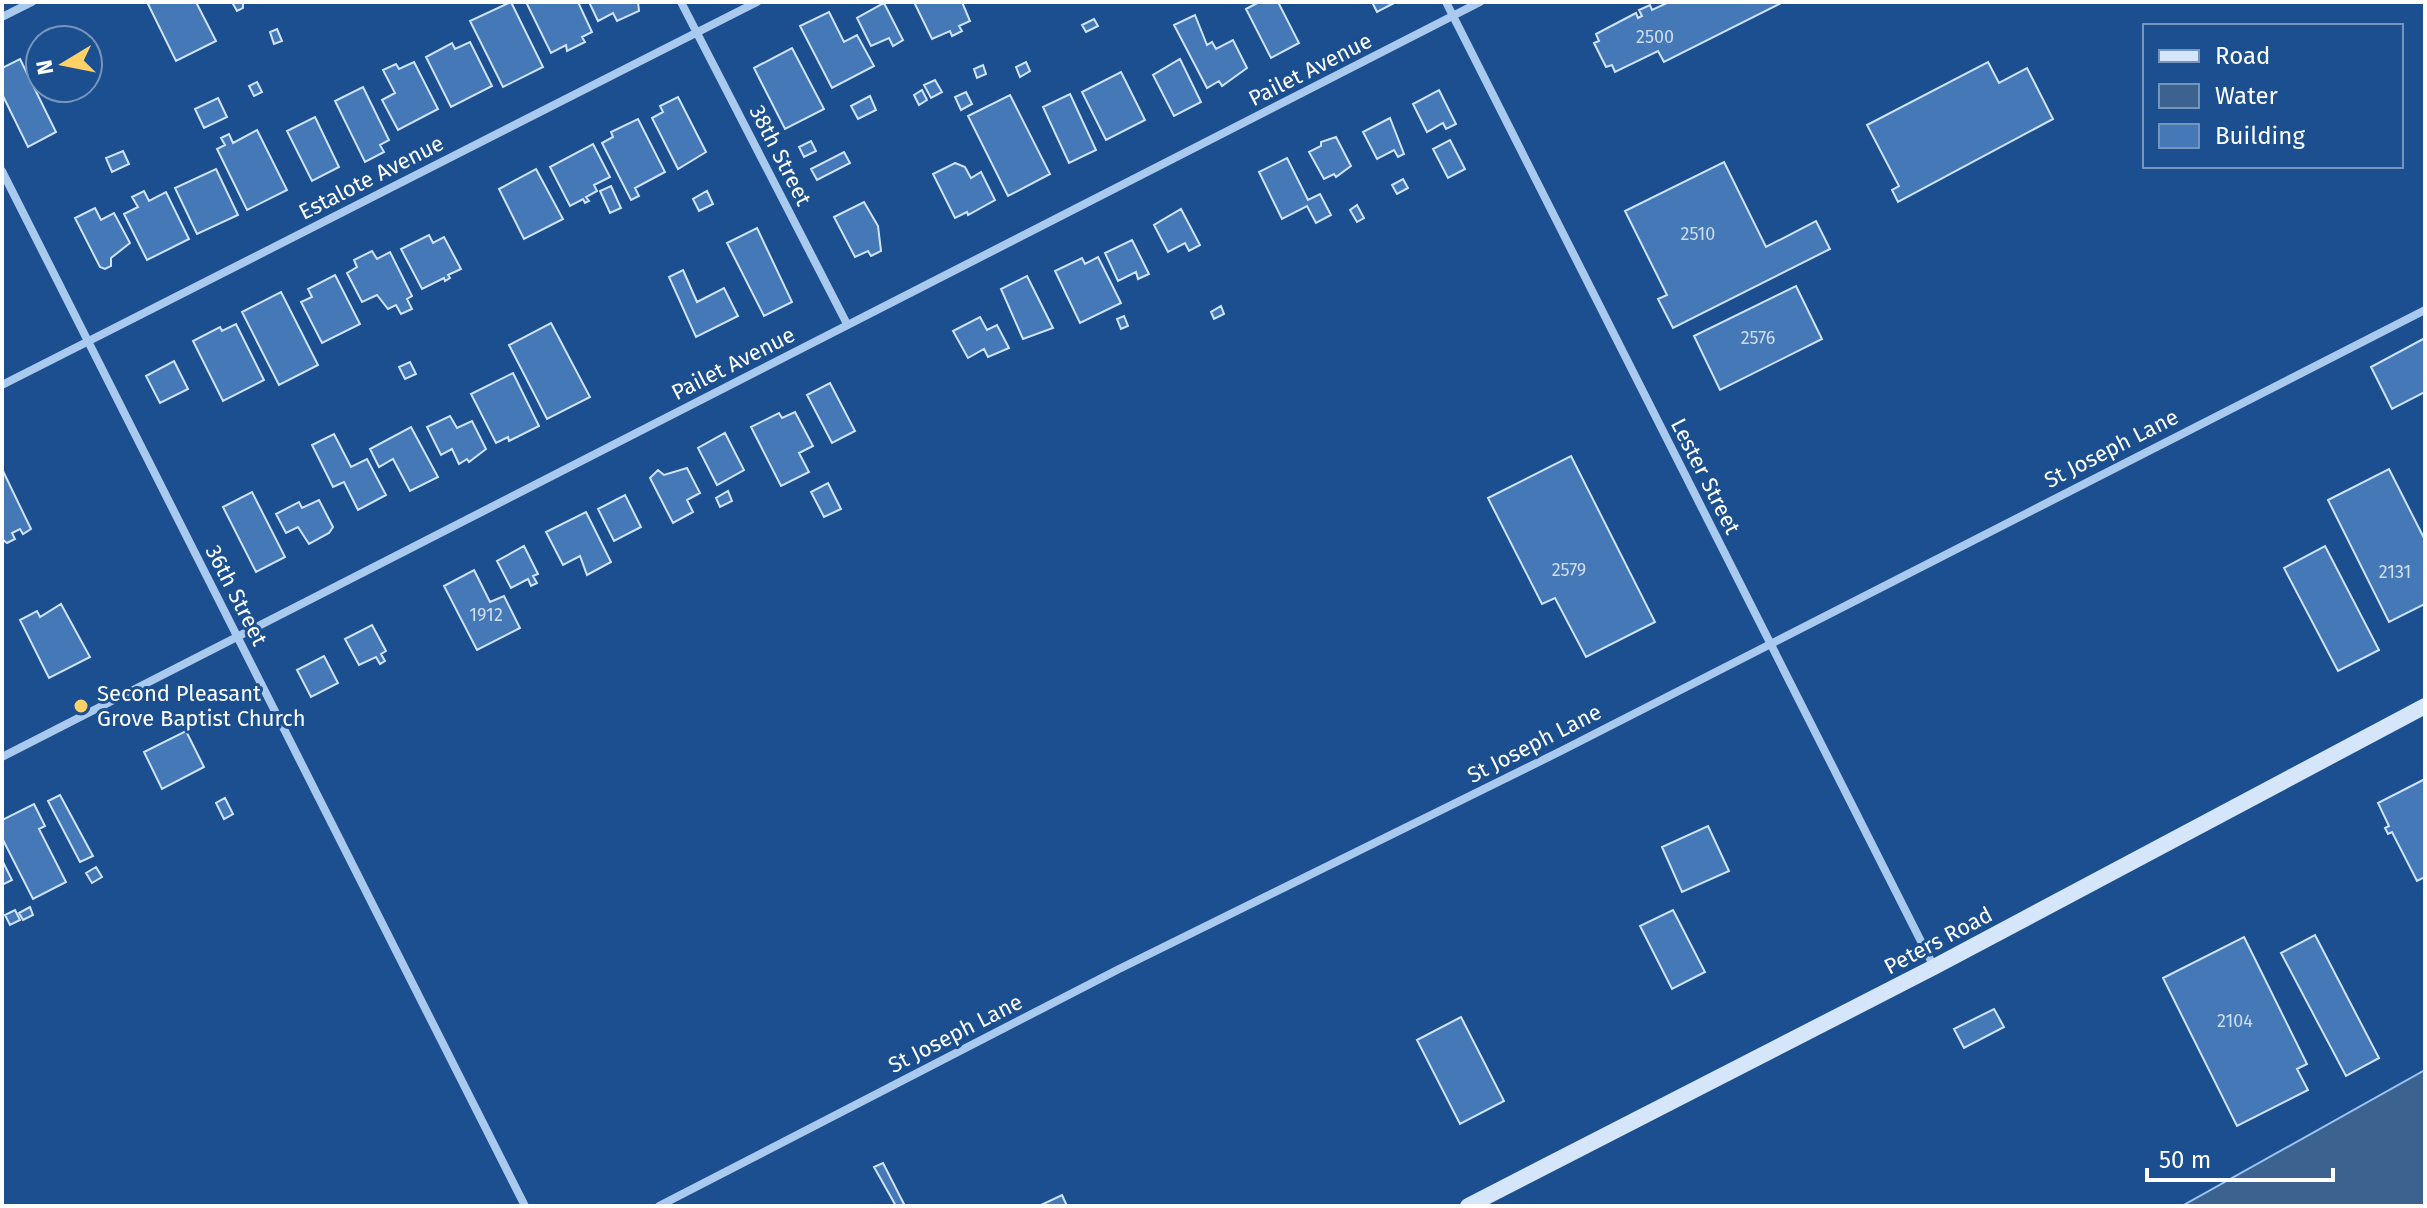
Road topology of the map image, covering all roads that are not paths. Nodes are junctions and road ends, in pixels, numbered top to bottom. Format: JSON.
{"nodes":[{"id":1,"x":32,"y":2,"type":"edge"},
{"id":2,"x":681,"y":2,"type":"edge"},
{"id":3,"x":757,"y":2,"type":"edge"},
{"id":4,"x":1446,"y":2,"type":"edge"},
{"id":5,"x":1480,"y":2,"type":"edge"},
{"id":6,"x":1453,"y":16,"type":"junction"},
{"id":7,"x":2,"y":17,"type":"edge"},
{"id":8,"x":697,"y":33,"type":"junction"},
{"id":9,"x":2,"y":171,"type":"edge"},
{"id":10,"x":2425,"y":310,"type":"edge"},
{"id":11,"x":847,"y":324,"type":"junction"},
{"id":12,"x":86,"y":342,"type":"junction"},
{"id":13,"x":2,"y":385,"type":"edge"},
{"id":14,"x":238,"y":636,"type":"junction"},
{"id":15,"x":1770,"y":642,"type":"junction"},
{"id":16,"x":2425,"y":706,"type":"edge"},
{"id":17,"x":2,"y":757,"type":"edge"},
{"id":18,"x":1934,"y":967,"type":"junction"},
{"id":19,"x":525,"y":1206,"type":"edge"},
{"id":20,"x":659,"y":1206,"type":"edge"},
{"id":21,"x":1468,"y":1206,"type":"edge"}],
"edges":[{"from":1,"to":7,"type":"street"},
{"from":2,"to":8,"type":"street","name":"38th Street"},
{"from":3,"to":8,"type":"street","name":"Estalote Avenue"},
{"from":4,"to":6,"type":"street","name":"Lester Street"},
{"from":5,"to":6,"type":"street","name":"Pailet Avenue"},
{"from":6,"to":11,"type":"street","name":"Pailet Avenue"},
{"from":6,"to":15,"type":"street","name":"Lester Street"},
{"from":8,"to":11,"type":"street","name":"38th Street"},
{"from":8,"to":12,"type":"street","name":"Estalote Avenue"},
{"from":9,"to":12,"type":"street","name":"36th Street"},
{"from":10,"to":15,"type":"street","name":"St Joseph Lane"},
{"from":11,"to":14,"type":"street","name":"Pailet Avenue"},
{"from":12,"to":13,"type":"street","name":"Estalote Avenue"},
{"from":12,"to":14,"type":"street","name":"36th Street"},
{"from":14,"to":17,"type":"street","name":"Pailet Avenue"},
{"from":14,"to":19,"type":"street","name":"36th Street"},
{"from":15,"to":18,"type":"street","name":"Lester Street"},
{"from":15,"to":20,"type":"street","name":"St Joseph Lane"},
{"from":16,"to":18,"type":"main road","name":"Peters Road"},
{"from":18,"to":21,"type":"main road","name":"Peters Road"}]}
